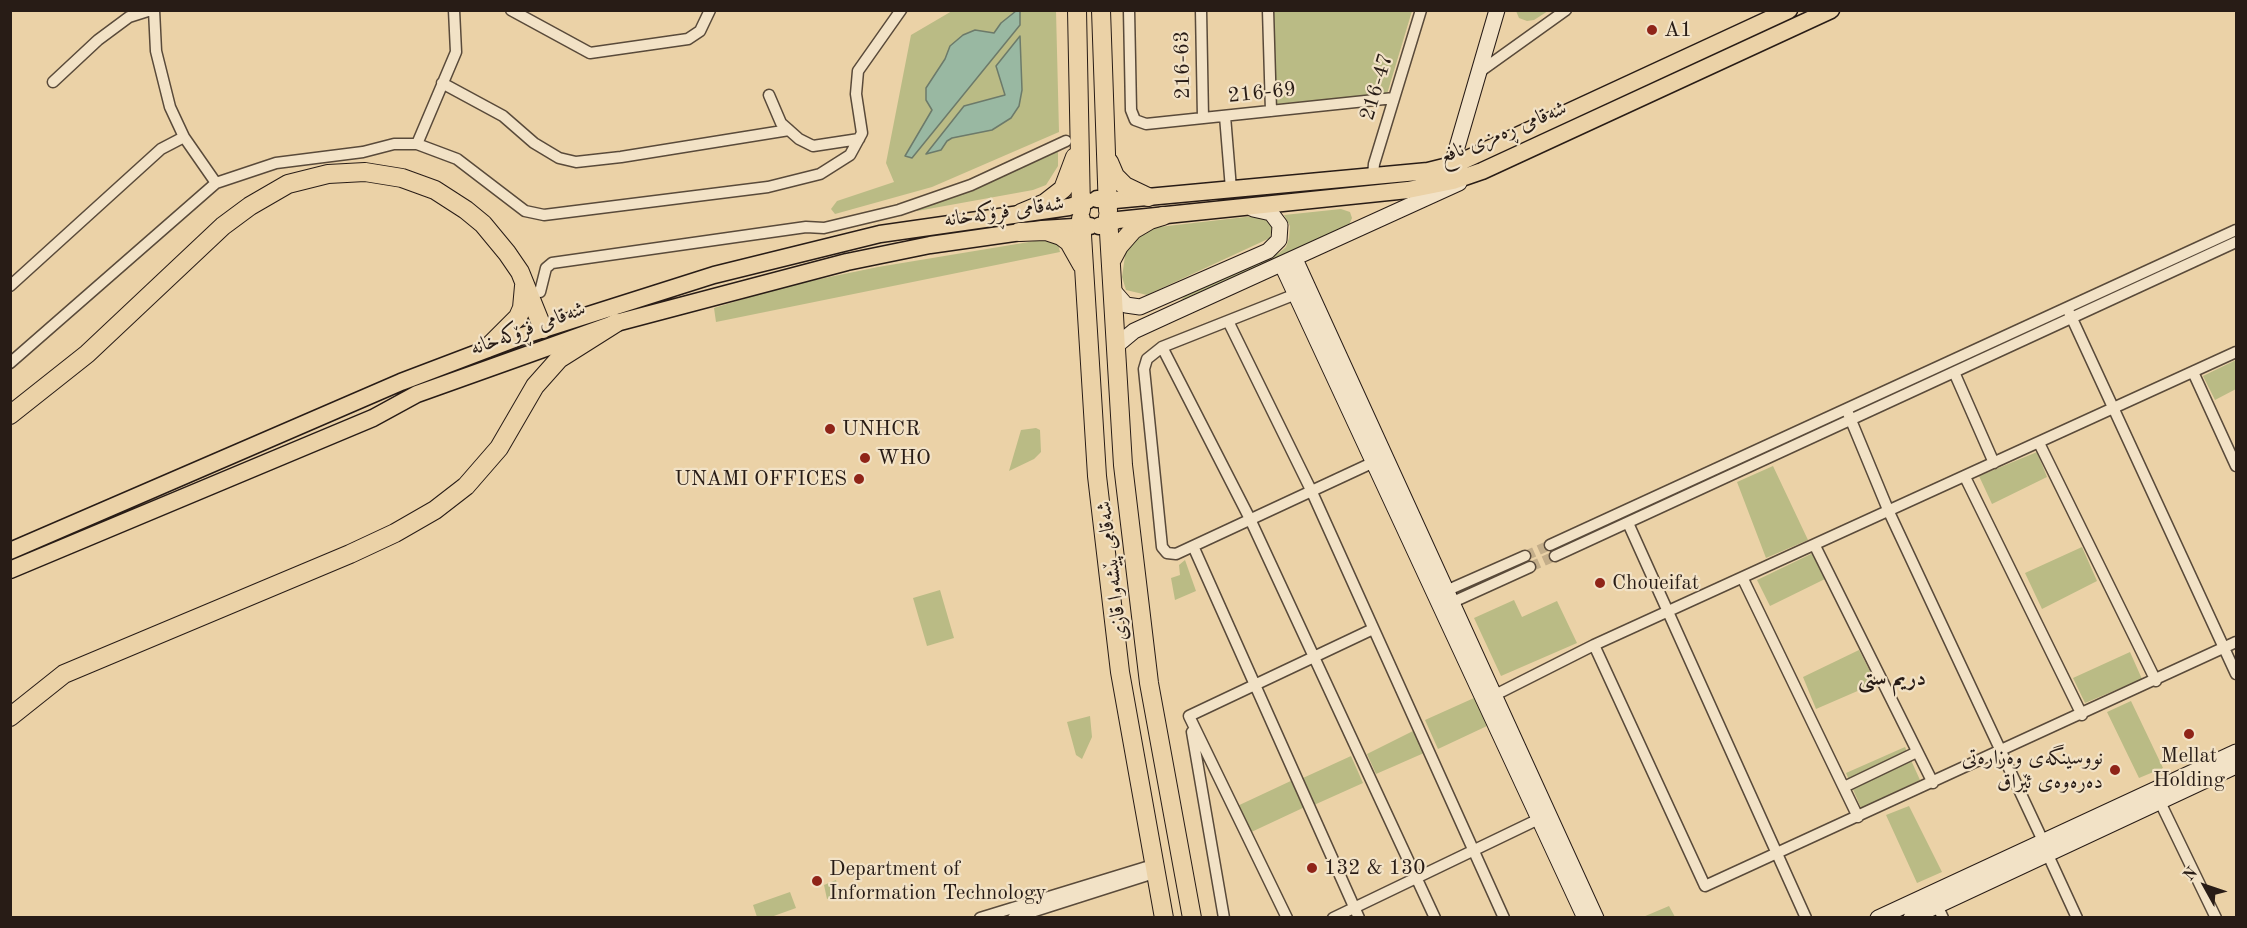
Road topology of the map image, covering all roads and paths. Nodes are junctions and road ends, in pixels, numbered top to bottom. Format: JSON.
{"nodes":[{"id":1,"x":153,"y":10,"type":"edge"},
{"id":2,"x":454,"y":10,"type":"edge"},
{"id":3,"x":511,"y":10,"type":"edge"},
{"id":4,"x":710,"y":10,"type":"edge"},
{"id":5,"x":901,"y":10,"type":"edge"},
{"id":6,"x":1077,"y":10,"type":"edge"},
{"id":7,"x":1101,"y":10,"type":"edge"},
{"id":8,"x":1130,"y":10,"type":"edge"},
{"id":9,"x":1201,"y":10,"type":"edge"},
{"id":10,"x":1268,"y":10,"type":"edge"},
{"id":11,"x":1421,"y":10,"type":"edge"},
{"id":12,"x":1497,"y":10,"type":"edge"},
{"id":13,"x":1566,"y":10,"type":"edge"},
{"id":14,"x":1789,"y":10,"type":"edge"},
{"id":15,"x":1831,"y":10,"type":"edge"},
{"id":16,"x":1803,"y":16,"type":"edge"},
{"id":17,"x":1751,"y":28,"type":"junction"},
{"id":18,"x":1756,"y":45,"type":"junction"},
{"id":19,"x":1478,"y":73,"type":"junction"},
{"id":20,"x":53,"y":82,"type":"dead end"},
{"id":21,"x":442,"y":83,"type":"junction"},
{"id":22,"x":769,"y":95,"type":"dead end"},
{"id":23,"x":1394,"y":98,"type":"junction"},
{"id":24,"x":1271,"y":111,"type":"junction"},
{"id":25,"x":1225,"y":116,"type":"junction"},
{"id":26,"x":1203,"y":118,"type":"junction"},
{"id":27,"x":789,"y":130,"type":"junction"},
{"id":28,"x":184,"y":137,"type":"junction"},
{"id":29,"x":859,"y":139,"type":"junction"},
{"id":30,"x":1073,"y":140,"type":"junction"},
{"id":31,"x":417,"y":144,"type":"junction"},
{"id":32,"x":1106,"y":150,"type":"junction"},
{"id":33,"x":1456,"y":164,"type":"junction"},
{"id":34,"x":1482,"y":171,"type":"junction"},
{"id":35,"x":1373,"y":176,"type":"junction"},
{"id":36,"x":216,"y":183,"type":"junction"},
{"id":37,"x":1231,"y":189,"type":"junction"},
{"id":38,"x":1143,"y":197,"type":"junction"},
{"id":39,"x":1245,"y":208,"type":"junction"},
{"id":40,"x":1022,"y":213,"type":"junction"},
{"id":41,"x":1094,"y":213,"type":"junction"},
{"id":42,"x":1163,"y":216,"type":"junction"},
{"id":43,"x":1140,"y":218,"type":"junction"},
{"id":44,"x":2236,"y":230,"type":"edge"},
{"id":45,"x":1019,"y":232,"type":"junction"},
{"id":46,"x":2236,"y":242,"type":"edge"},
{"id":47,"x":1288,"y":262,"type":"junction"},
{"id":48,"x":1111,"y":263,"type":"junction"},
{"id":49,"x":1085,"y":273,"type":"junction"},
{"id":50,"x":523,"y":281,"type":"junction"},
{"id":51,"x":10,"y":286,"type":"edge"},
{"id":52,"x":1112,"y":289,"type":"junction"},
{"id":53,"x":1180,"y":290,"type":"junction"},
{"id":54,"x":540,"y":292,"type":"dead end"},
{"id":55,"x":1302,"y":292,"type":"junction"},
{"id":56,"x":2069,"y":313,"type":"junction"},
{"id":57,"x":1171,"y":314,"type":"junction"},
{"id":58,"x":1228,"y":321,"type":"junction"},
{"id":59,"x":616,"y":322,"type":"junction"},
{"id":60,"x":546,"y":337,"type":"junction"},
{"id":61,"x":1116,"y":346,"type":"junction"},
{"id":62,"x":1162,"y":347,"type":"junction"},
{"id":63,"x":487,"y":348,"type":"junction"},
{"id":64,"x":2236,"y":352,"type":"edge"},
{"id":65,"x":87,"y":354,"type":"junction"},
{"id":66,"x":10,"y":363,"type":"edge"},
{"id":67,"x":1954,"y":372,"type":"junction"},
{"id":68,"x":2193,"y":372,"type":"junction"},
{"id":69,"x":414,"y":386,"type":"junction"},
{"id":70,"x":2112,"y":409,"type":"junction"},
{"id":71,"x":10,"y":415,"type":"edge"},
{"id":72,"x":1848,"y":415,"type":"junction"},
{"id":73,"x":10,"y":424,"type":"edge"},
{"id":74,"x":2039,"y":443,"type":"junction"},
{"id":75,"x":1374,"y":462,"type":"junction"},
{"id":76,"x":1994,"y":463,"type":"junction"},
{"id":77,"x":2236,"y":466,"type":"edge"},
{"id":78,"x":1728,"y":471,"type":"junction"},
{"id":79,"x":1965,"y":477,"type":"junction"},
{"id":80,"x":1311,"y":490,"type":"junction"},
{"id":81,"x":1889,"y":512,"type":"junction"},
{"id":82,"x":1250,"y":519,"type":"junction"},
{"id":83,"x":1628,"y":523,"type":"junction"},
{"id":84,"x":1550,"y":545,"type":"tunnel mouth"},
{"id":85,"x":1193,"y":546,"type":"junction"},
{"id":86,"x":1815,"y":546,"type":"junction"},
{"id":87,"x":10,"y":551,"type":"edge"},
{"id":88,"x":1525,"y":556,"type":"tunnel mouth"},
{"id":89,"x":1555,"y":556,"type":"tunnel mouth"},
{"id":90,"x":1530,"y":567,"type":"tunnel mouth"},
{"id":91,"x":10,"y":570,"type":"edge"},
{"id":92,"x":1432,"y":571,"type":"junction"},
{"id":93,"x":1743,"y":579,"type":"junction"},
{"id":94,"x":1450,"y":596,"type":"junction"},
{"id":95,"x":1668,"y":614,"type":"junction"},
{"id":96,"x":1373,"y":629,"type":"junction"},
{"id":97,"x":1463,"y":639,"type":"junction"},
{"id":98,"x":2236,"y":642,"type":"edge"},
{"id":99,"x":1594,"y":645,"type":"junction"},
{"id":100,"x":2225,"y":648,"type":"junction"},
{"id":101,"x":1314,"y":658,"type":"junction"},
{"id":102,"x":2236,"y":674,"type":"edge"},
{"id":103,"x":2156,"y":681,"type":"junction"},
{"id":104,"x":1254,"y":686,"type":"junction"},
{"id":105,"x":1495,"y":695,"type":"junction"},
{"id":106,"x":2082,"y":715,"type":"junction"},
{"id":107,"x":10,"y":717,"type":"edge"},
{"id":108,"x":1189,"y":717,"type":"junction"},
{"id":109,"x":1917,"y":752,"type":"junction"},
{"id":110,"x":2000,"y":752,"type":"junction"},
{"id":111,"x":2236,"y":753,"type":"edge"},
{"id":112,"x":2236,"y":766,"type":"edge"},
{"id":113,"x":1933,"y":783,"type":"junction"},
{"id":114,"x":1844,"y":787,"type":"junction"},
{"id":115,"x":2160,"y":802,"type":"junction"},
{"id":116,"x":1544,"y":816,"type":"junction"},
{"id":117,"x":1858,"y":817,"type":"junction"},
{"id":118,"x":2065,"y":839,"type":"junction"},
{"id":119,"x":2045,"y":848,"type":"junction"},
{"id":120,"x":1473,"y":850,"type":"junction"},
{"id":121,"x":1778,"y":854,"type":"junction"},
{"id":122,"x":2023,"y":859,"type":"junction"},
{"id":123,"x":1154,"y":869,"type":"junction"},
{"id":124,"x":1416,"y":876,"type":"junction"},
{"id":125,"x":1940,"y":911,"type":"edge"},
{"id":126,"x":1356,"y":912,"type":"edge"},
{"id":127,"x":980,"y":918,"type":"edge"},
{"id":128,"x":1012,"y":918,"type":"edge"},
{"id":129,"x":1164,"y":918,"type":"edge"},
{"id":130,"x":1192,"y":918,"type":"edge"},
{"id":131,"x":1224,"y":918,"type":"edge"},
{"id":132,"x":1287,"y":918,"type":"edge"},
{"id":133,"x":1333,"y":918,"type":"edge"},
{"id":134,"x":1435,"y":918,"type":"edge"},
{"id":135,"x":1504,"y":918,"type":"edge"},
{"id":136,"x":1585,"y":918,"type":"edge"},
{"id":137,"x":1596,"y":918,"type":"edge"},
{"id":138,"x":1806,"y":918,"type":"edge"},
{"id":139,"x":1878,"y":918,"type":"edge"},
{"id":140,"x":1911,"y":918,"type":"edge"},
{"id":141,"x":2078,"y":918,"type":"edge"},
{"id":142,"x":2216,"y":918,"type":"edge"}],
"edges":[{"from":1,"to":20,"type":"street"},
{"from":1,"to":28,"type":"street"},
{"from":2,"to":21,"type":"street"},
{"from":3,"to":4,"type":"street"},
{"from":5,"to":29,"type":"street"},
{"from":6,"to":30,"type":"highway","name":"شەقامی پێشەوا قازی"},
{"from":7,"to":32,"type":"highway","name":"شەقامی پێشەوا قازی"},
{"from":8,"to":26,"type":"street","name":"216-69"},
{"from":9,"to":26,"type":"street","name":"216-63"},
{"from":10,"to":24,"type":"street"},
{"from":11,"to":23,"type":"street","name":"216-47"},
{"from":12,"to":19,"type":"street"},
{"from":13,"to":19,"type":"street"},
{"from":14,"to":17,"type":"main road","name":"شەقامی ڕەمزی نافع"},
{"from":15,"to":16,"type":"main road","name":"شەقامی ڕەمزی نافع"},
{"from":16,"to":18,"type":"main road","name":"شەقامی ڕەمزی نافع"},
{"from":17,"to":18,"type":"main road"},
{"from":17,"to":33,"type":"main road","name":"شەقامی ڕەمزی نافع"},
{"from":18,"to":34,"type":"main road","name":"شەقامی ڕەمزی نافع"},
{"from":19,"to":33,"type":"street"},
{"from":21,"to":27,"type":"street"},
{"from":21,"to":31,"type":"street"},
{"from":22,"to":27,"type":"street"},
{"from":23,"to":24,"type":"street","name":"216-69"},
{"from":23,"to":35,"type":"street","name":"216-47"},
{"from":24,"to":25,"type":"street","name":"216-69"},
{"from":25,"to":26,"type":"street","name":"216-69"},
{"from":25,"to":37,"type":"street"},
{"from":27,"to":29,"type":"street"},
{"from":28,"to":36,"type":"street"},
{"from":28,"to":51,"type":"street"},
{"from":29,"to":31,"type":"street"},
{"from":30,"to":40,"type":"highway"},
{"from":30,"to":41,"type":"highway","name":"شەقامی پێشەوا قازی"},
{"from":30,"to":54,"type":"street"},
{"from":31,"to":36,"type":"street"},
{"from":32,"to":38,"type":"highway"},
{"from":32,"to":41,"type":"highway","name":"شەقامی پێشەوا قازی"},
{"from":33,"to":35,"type":"main road","name":"شەقامی ڕەمزی نافع"},
{"from":34,"to":39,"type":"main road","name":"شەقامی ڕەمزی نافع"},
{"from":34,"to":47,"type":"street"},
{"from":35,"to":37,"type":"main road","name":"شەقامی ڕەمزی نافع"},
{"from":36,"to":66,"type":"street"},
{"from":37,"to":38,"type":"main road","name":"شەقامی ڕەمزی نافع"},
{"from":38,"to":41,"type":"main road","name":"شەقامی ڕەمزی نافع"},
{"from":38,"to":43,"type":"main road"},
{"from":39,"to":42,"type":"main road","name":"شەقامی ڕەمزی نافع"},
{"from":39,"to":53,"type":"street"},
{"from":40,"to":41,"type":"main road","name":"شەقامی فڕۆکەخانە"},
{"from":40,"to":60,"type":"main road","name":"شەقامی فڕۆکەخانە"},
{"from":41,"to":43,"type":"main road","name":"شەقامی ڕەمزی نافع"},
{"from":41,"to":45,"type":"main road","name":"شەقامی فڕۆکەخانە"},
{"from":41,"to":48,"type":"highway","name":"شەقامی پێشەوا قازی"},
{"from":41,"to":49,"type":"highway","name":"شەقامی پێشەوا قازی"},
{"from":42,"to":43,"type":"main road","name":"شەقامی ڕەمزی نافع"},
{"from":42,"to":48,"type":"highway"},
{"from":44,"to":56,"type":"street"},
{"from":45,"to":49,"type":"highway"},
{"from":45,"to":59,"type":"main road","name":"شەقامی فڕۆکەخانە"},
{"from":46,"to":56,"type":"street"},
{"from":47,"to":55,"type":"street"},
{"from":47,"to":57,"type":"street"},
{"from":48,"to":52,"type":"highway","name":"شەقامی پێشەوا قازی"},
{"from":49,"to":123,"type":"highway","name":"شەقامی پێشەوا قازی"},
{"from":50,"to":60,"type":"highway"},
{"from":50,"to":63,"type":"highway"},
{"from":50,"to":65,"type":"highway"},
{"from":52,"to":53,"type":"street"},
{"from":52,"to":61,"type":"highway","name":"شەقامی پێشەوا قازی"},
{"from":53,"to":57,"type":"street"},
{"from":55,"to":58,"type":"street"},
{"from":55,"to":75,"type":"street"},
{"from":55,"to":92,"type":"street"},
{"from":56,"to":67,"type":"street"},
{"from":56,"to":70,"type":"street"},
{"from":56,"to":72,"type":"street"},
{"from":57,"to":61,"type":"street"},
{"from":58,"to":62,"type":"street"},
{"from":58,"to":80,"type":"street"},
{"from":59,"to":60,"type":"main road","name":"شەقامی فڕۆکەخانە"},
{"from":59,"to":107,"type":"highway"},
{"from":60,"to":63,"type":"main road","name":"شەقامی فڕۆکەخانە"},
{"from":60,"to":69,"type":"main road","name":"شەقامی فڕۆکەخانە"},
{"from":61,"to":130,"type":"highway","name":"شەقامی پێشەوا قازی"},
{"from":62,"to":82,"type":"street"},
{"from":62,"to":85,"type":"street"},
{"from":63,"to":69,"type":"main road","name":"شەقامی فڕۆکەخانە"},
{"from":64,"to":68,"type":"street"},
{"from":65,"to":71,"type":"highway"},
{"from":65,"to":73,"type":"highway"},
{"from":67,"to":72,"type":"street"},
{"from":67,"to":76,"type":"street"},
{"from":68,"to":70,"type":"street"},
{"from":68,"to":77,"type":"street"},
{"from":69,"to":87,"type":"main road","name":"شەقامی فڕۆکەخانە"},
{"from":69,"to":91,"type":"main road","name":"شەقامی فڕۆکەخانە"},
{"from":70,"to":74,"type":"street"},
{"from":70,"to":100,"type":"street"},
{"from":72,"to":78,"type":"street"},
{"from":72,"to":81,"type":"street"},
{"from":74,"to":76,"type":"street"},
{"from":74,"to":103,"type":"street"},
{"from":75,"to":80,"type":"street"},
{"from":75,"to":92,"type":"street"},
{"from":76,"to":79,"type":"street"},
{"from":78,"to":83,"type":"street"},
{"from":78,"to":84,"type":"street"},
{"from":79,"to":81,"type":"street"},
{"from":79,"to":106,"type":"street"},
{"from":80,"to":82,"type":"street"},
{"from":80,"to":96,"type":"street"},
{"from":81,"to":86,"type":"street"},
{"from":81,"to":110,"type":"street"},
{"from":82,"to":85,"type":"street"},
{"from":82,"to":101,"type":"street"},
{"from":83,"to":89,"type":"street"},
{"from":83,"to":95,"type":"street"},
{"from":85,"to":104,"type":"street"},
{"from":86,"to":93,"type":"street"},
{"from":86,"to":109,"type":"street"},
{"from":88,"to":94,"type":"street"},
{"from":90,"to":94,"type":"street"},
{"from":92,"to":94,"type":"street"},
{"from":92,"to":97,"type":"street"},
{"from":93,"to":95,"type":"street"},
{"from":93,"to":114,"type":"street"},
{"from":94,"to":97,"type":"street"},
{"from":95,"to":99,"type":"street"},
{"from":95,"to":121,"type":"street"},
{"from":96,"to":101,"type":"street"},
{"from":96,"to":120,"type":"street"},
{"from":97,"to":105,"type":"street"},
{"from":97,"to":116,"type":"street"},
{"from":98,"to":100,"type":"street"},
{"from":99,"to":105,"type":"street"},
{"from":99,"to":121,"type":"street"},
{"from":100,"to":102,"type":"street"},
{"from":100,"to":103,"type":"street"},
{"from":101,"to":104,"type":"street"},
{"from":101,"to":124,"type":"street"},
{"from":103,"to":106,"type":"street"},
{"from":104,"to":108,"type":"street"},
{"from":104,"to":126,"type":"street"},
{"from":105,"to":116,"type":"street"},
{"from":106,"to":110,"type":"street"},
{"from":108,"to":131,"type":"street"},
{"from":108,"to":132,"type":"street"},
{"from":109,"to":113,"type":"street"},
{"from":109,"to":114,"type":"street"},
{"from":110,"to":113,"type":"street"},
{"from":110,"to":119,"type":"street"},
{"from":111,"to":118,"type":"street"},
{"from":112,"to":115,"type":"street"},
{"from":113,"to":117,"type":"street"},
{"from":114,"to":117,"type":"street"},
{"from":115,"to":118,"type":"street"},
{"from":115,"to":142,"type":"street"},
{"from":116,"to":120,"type":"street"},
{"from":116,"to":136,"type":"street"},
{"from":116,"to":137,"type":"street"},
{"from":117,"to":121,"type":"street"},
{"from":118,"to":119,"type":"street"},
{"from":119,"to":122,"type":"street"},
{"from":119,"to":141,"type":"street"},
{"from":120,"to":124,"type":"street"},
{"from":120,"to":135,"type":"street"},
{"from":121,"to":138,"type":"street"},
{"from":122,"to":125,"type":"street"},
{"from":122,"to":139,"type":"street"},
{"from":123,"to":127,"type":"street"},
{"from":123,"to":128,"type":"street"},
{"from":123,"to":129,"type":"highway","name":"شەقامی پێشەوا قازی"},
{"from":124,"to":126,"type":"street"},
{"from":124,"to":134,"type":"street"},
{"from":125,"to":140,"type":"street"},
{"from":126,"to":133,"type":"street"}]}
